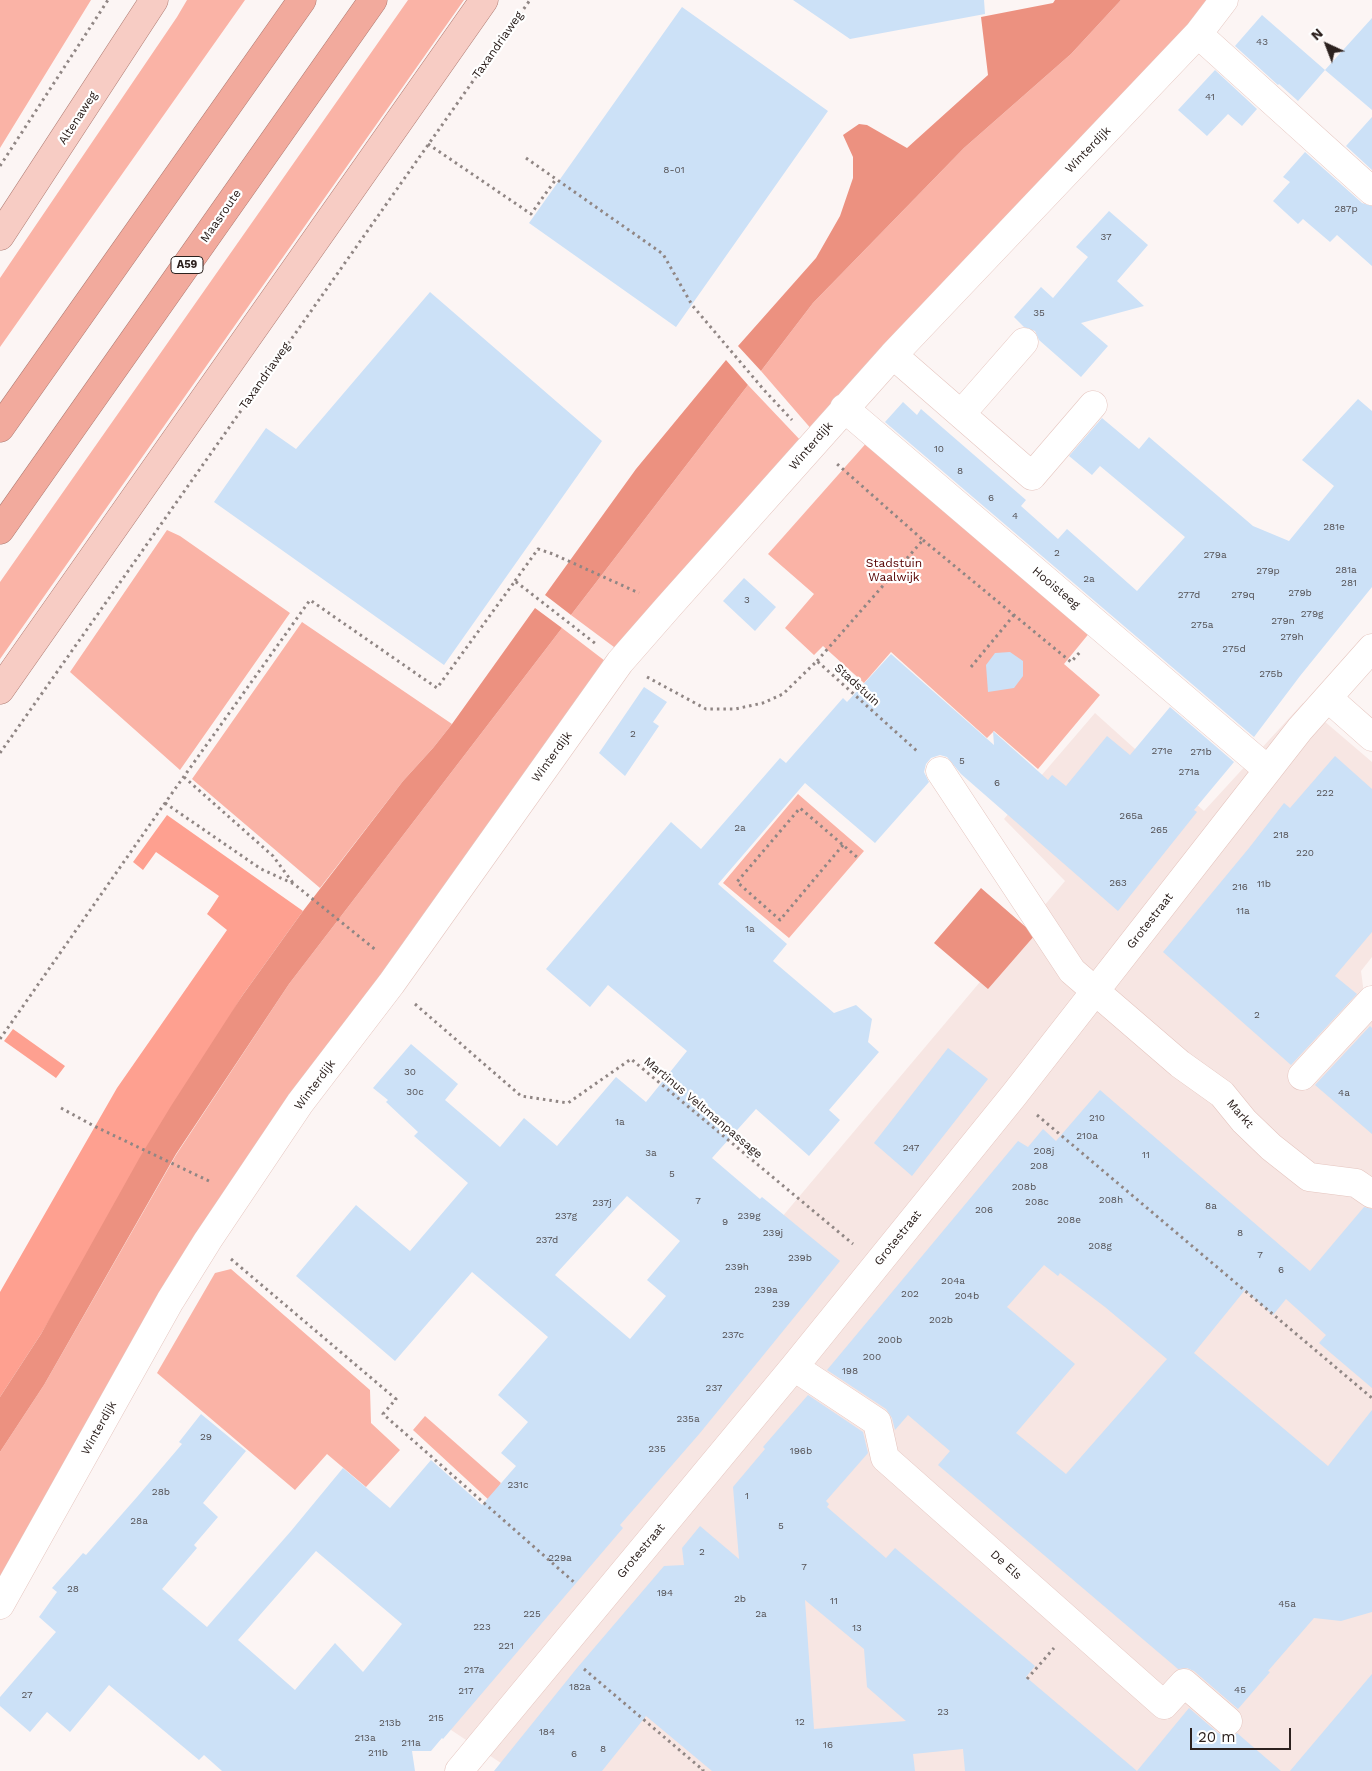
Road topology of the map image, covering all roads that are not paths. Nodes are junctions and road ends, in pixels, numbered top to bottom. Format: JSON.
{"nodes":[{"id":1,"x":154,"y":0,"type":"edge"},
{"id":2,"x":302,"y":0,"type":"edge"},
{"id":3,"x":373,"y":0,"type":"edge"},
{"id":4,"x":484,"y":0,"type":"edge"},
{"id":5,"x":1224,"y":0,"type":"edge"},
{"id":6,"x":1198,"y":34,"type":"junction"},
{"id":7,"x":1372,"y":191,"type":"edge"},
{"id":8,"x":0,"y":235,"type":"edge"},
{"id":9,"x":1024,"y":342,"type":"dead end"},
{"id":10,"x":893,"y":355,"type":"junction"},
{"id":11,"x":1092,"y":405,"type":"dead end"},
{"id":12,"x":844,"y":408,"type":"junction"},
{"id":13,"x":961,"y":414,"type":"junction"},
{"id":14,"x":0,"y":428,"type":"edge"},
{"id":15,"x":0,"y":530,"type":"edge"},
{"id":16,"x":1372,"y":648,"type":"edge"},
{"id":17,"x":0,"y":690,"type":"edge"},
{"id":18,"x":1328,"y":698,"type":"junction"},
{"id":19,"x":1372,"y":737,"type":"edge"},
{"id":20,"x":1268,"y":770,"type":"junction"},
{"id":21,"x":940,"y":771,"type":"road end"},
{"id":22,"x":1095,"y":991,"type":"junction"},
{"id":23,"x":1372,"y":1000,"type":"edge"},
{"id":24,"x":1302,"y":1076,"type":"dead end"},
{"id":25,"x":1372,"y":1194,"type":"edge"},
{"id":26,"x":794,"y":1367,"type":"junction"},
{"id":27,"x":0,"y":1605,"type":"edge"},
{"id":28,"x":1228,"y":1721,"type":"dead end"},
{"id":29,"x":459,"y":1771,"type":"edge"}],
"edges":[{"from":1,"to":8,"type":"main road","name":"Altenaweg"},
{"from":2,"to":14,"type":"highway"},
{"from":3,"to":15,"type":"highway","name":"Maasroute","number":"A59"},
{"from":4,"to":17,"type":"main road"},
{"from":5,"to":6,"type":"street","name":"Winterdijk"},
{"from":6,"to":7,"type":"street"},
{"from":6,"to":10,"type":"street","name":"Winterdijk"},
{"from":9,"to":13,"type":"street"},
{"from":10,"to":12,"type":"street","name":"Winterdijk"},
{"from":10,"to":13,"type":"street"},
{"from":11,"to":13,"type":"street"},
{"from":12,"to":20,"type":"street","name":"Hooisteeg"},
{"from":12,"to":27,"type":"street","name":"Winterdijk"},
{"from":16,"to":18,"type":"street","name":"Grotestraat"},
{"from":18,"to":19,"type":"street"},
{"from":18,"to":20,"type":"street","name":"Grotestraat"},
{"from":20,"to":22,"type":"street","name":"Grotestraat"},
{"from":21,"to":22,"type":"street","name":"Markt"},
{"from":22,"to":25,"type":"street","name":"Markt"},
{"from":22,"to":26,"type":"street","name":"Grotestraat"},
{"from":23,"to":24,"type":"street"},
{"from":26,"to":28,"type":"street","name":"De Els"},
{"from":26,"to":29,"type":"street","name":"Grotestraat"}]}
